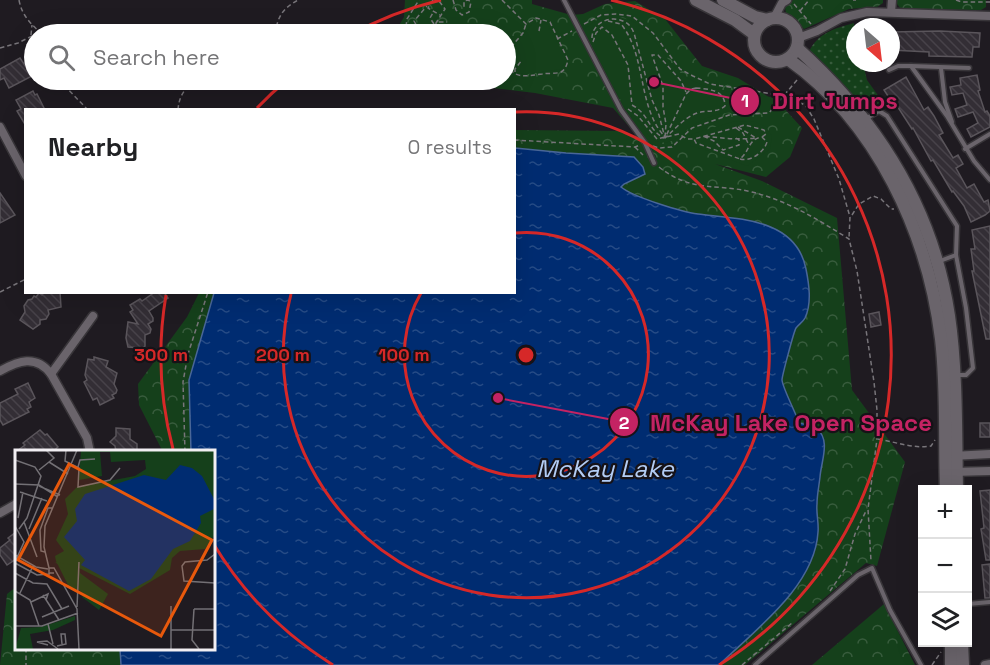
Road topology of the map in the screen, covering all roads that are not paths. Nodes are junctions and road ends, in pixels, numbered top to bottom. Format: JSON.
{"nodes":[{"id":1,"x":564,"y":0,"type":"edge"},
{"id":2,"x":696,"y":0,"type":"edge"},
{"id":3,"x":723,"y":0,"type":"edge"},
{"id":4,"x":892,"y":0,"type":"edge"},
{"id":5,"x":790,"y":1,"type":"edge"},
{"id":6,"x":891,"y":12,"type":"junction"},
{"id":7,"x":990,"y":16,"type":"edge"},
{"id":8,"x":770,"y":19,"type":"junction"},
{"id":9,"x":754,"y":34,"type":"junction"},
{"id":10,"x":797,"y":43,"type":"junction"},
{"id":11,"x":788,"y":59,"type":"junction"},
{"id":12,"x":900,"y":66,"type":"edge"},
{"id":13,"x":910,"y":66,"type":"junction"},
{"id":14,"x":941,"y":68,"type":"junction"},
{"id":15,"x":969,"y":68,"type":"dead end"},
{"id":16,"x":865,"y":119,"type":"junction"},
{"id":17,"x":0,"y":127,"type":"edge"},
{"id":18,"x":990,"y":134,"type":"edge"},
{"id":19,"x":960,"y":139,"type":"junction"},
{"id":20,"x":966,"y":149,"type":"junction"},
{"id":21,"x":654,"y":163,"type":"road end"},
{"id":22,"x":24,"y":172,"type":"edge"},
{"id":23,"x":990,"y":180,"type":"edge"},
{"id":24,"x":956,"y":255,"type":"junction"},
{"id":25,"x":937,"y":262,"type":"junction"},
{"id":26,"x":93,"y":316,"type":"dead end"},
{"id":27,"x":0,"y":371,"type":"edge"},
{"id":28,"x":51,"y":374,"type":"junction"},
{"id":29,"x":954,"y":376,"type":"junction"},
{"id":30,"x":90,"y":450,"type":"edge"},
{"id":31,"x":990,"y":454,"type":"edge"},
{"id":32,"x":951,"y":456,"type":"junction"},
{"id":33,"x":990,"y":471,"type":"edge"},
{"id":34,"x":951,"y":472,"type":"junction"},
{"id":35,"x":947,"y":485,"type":"edge"},
{"id":36,"x":956,"y":485,"type":"edge"},
{"id":37,"x":15,"y":505,"type":"edge"},
{"id":38,"x":0,"y":513,"type":"edge"},
{"id":39,"x":990,"y":602,"type":"edge"},
{"id":40,"x":972,"y":604,"type":"edge"},
{"id":41,"x":948,"y":647,"type":"edge"},
{"id":42,"x":962,"y":647,"type":"edge"},
{"id":43,"x":990,"y":664,"type":"edge"},
{"id":44,"x":755,"y":665,"type":"edge"},
{"id":45,"x":921,"y":665,"type":"edge"},
{"id":46,"x":951,"y":665,"type":"edge"},
{"id":47,"x":963,"y":665,"type":"edge"},
{"id":48,"x":985,"y":665,"type":"edge"}],
"edges":[{"from":1,"to":21,"type":"lane"},
{"from":2,"to":9,"type":"main road"},
{"from":3,"to":8,"type":"main road"},
{"from":4,"to":6,"type":"street"},
{"from":5,"to":8,"type":"street"},
{"from":6,"to":7,"type":"street"},
{"from":6,"to":10,"type":"street"},
{"from":8,"to":9,"type":"main road"},
{"from":8,"to":10,"type":"main road"},
{"from":9,"to":11,"type":"main road"},
{"from":10,"to":11,"type":"main road"},
{"from":10,"to":16,"type":"main road"},
{"from":11,"to":32,"type":"main road"},
{"from":12,"to":13,"type":"lane"},
{"from":13,"to":14,"type":"lane"},
{"from":13,"to":19,"type":"lane"},
{"from":14,"to":15,"type":"lane"},
{"from":14,"to":19,"type":"lane"},
{"from":16,"to":24,"type":"lane"},
{"from":16,"to":25,"type":"main road"},
{"from":17,"to":22,"type":"street"},
{"from":18,"to":20,"type":"lane"},
{"from":19,"to":20,"type":"lane"},
{"from":20,"to":23,"type":"lane"},
{"from":24,"to":25,"type":"lane"},
{"from":24,"to":29,"type":"lane"},
{"from":25,"to":29,"type":"main road"},
{"from":26,"to":28,"type":"street"},
{"from":27,"to":28,"type":"street"},
{"from":28,"to":30,"type":"street"},
{"from":29,"to":32,"type":"main road"},
{"from":31,"to":32,"type":"street"},
{"from":32,"to":34,"type":"main road"},
{"from":33,"to":34,"type":"street"},
{"from":34,"to":35,"type":"main road"},
{"from":34,"to":36,"type":"main road"},
{"from":37,"to":38,"type":"street"},
{"from":39,"to":40,"type":"lane"},
{"from":41,"to":46,"type":"main road"},
{"from":42,"to":47,"type":"main road"},
{"from":43,"to":48,"type":"street"},
{"from":44,"to":45,"type":"lane"}]}
